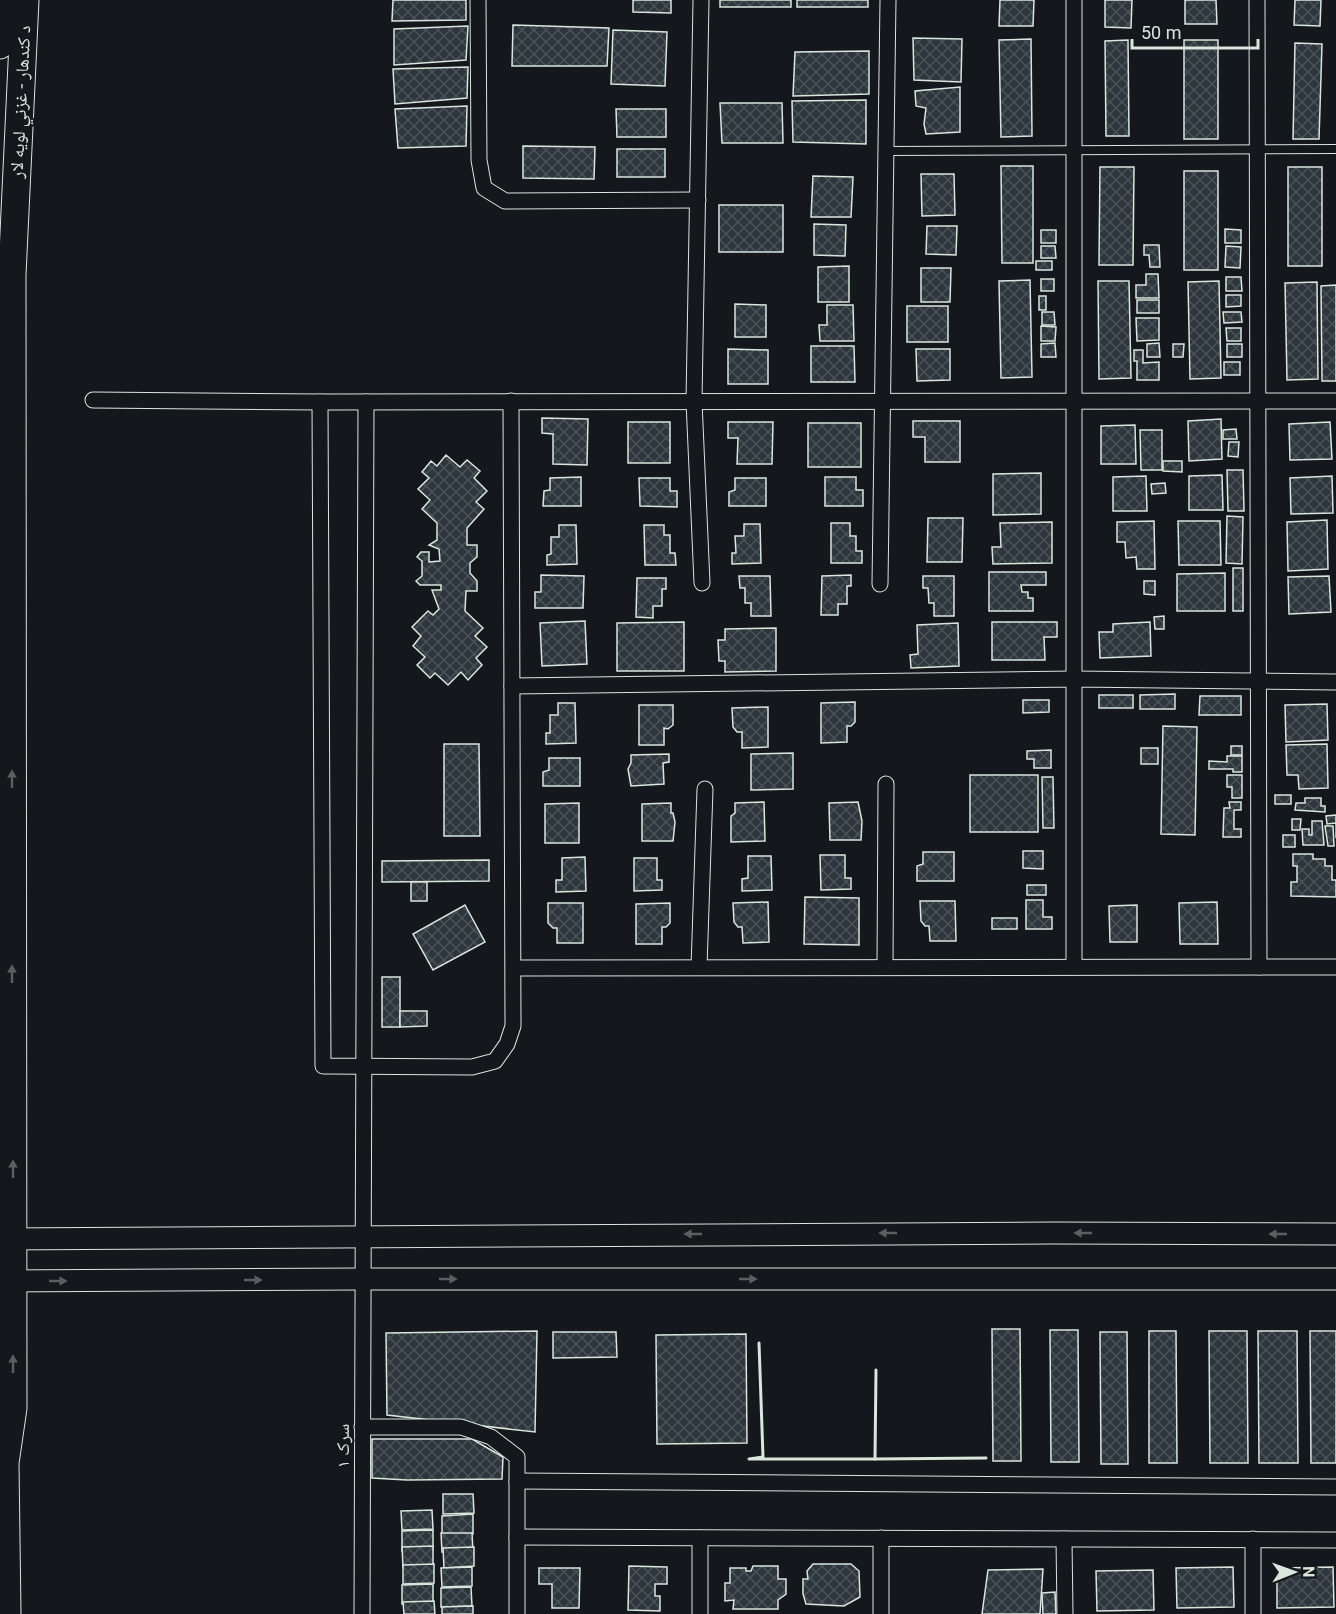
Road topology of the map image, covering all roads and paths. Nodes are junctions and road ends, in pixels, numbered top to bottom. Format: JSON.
{"nodes":[{"id":1,"x":4,"y":0,"type":"edge"},
{"id":2,"x":25,"y":0,"type":"edge"},
{"id":3,"x":478,"y":0,"type":"edge"},
{"id":4,"x":701,"y":0,"type":"edge"},
{"id":5,"x":888,"y":0,"type":"edge"},
{"id":6,"x":1074,"y":0,"type":"edge"},
{"id":7,"x":1257,"y":0,"type":"edge"},
{"id":8,"x":0,"y":45,"type":"edge"},
{"id":9,"x":1336,"y":148,"type":"edge"},
{"id":10,"x":1257,"y":149,"type":"junction"},
{"id":11,"x":1074,"y":150,"type":"junction"},
{"id":12,"x":887,"y":151,"type":"junction"},
{"id":13,"x":698,"y":200,"type":"junction"},
{"id":14,"x":6,"y":274,"type":"edge"},
{"id":15,"x":93,"y":400,"type":"dead end"},
{"id":16,"x":511,"y":401,"type":"junction"},
{"id":17,"x":694,"y":401,"type":"junction"},
{"id":18,"x":881,"y":401,"type":"junction"},
{"id":19,"x":1074,"y":401,"type":"junction"},
{"id":20,"x":1258,"y":401,"type":"junction"},
{"id":21,"x":1336,"y":401,"type":"edge"},
{"id":22,"x":320,"y":402,"type":"junction"},
{"id":23,"x":366,"y":402,"type":"junction"},
{"id":24,"x":702,"y":583,"type":"dead end"},
{"id":25,"x":880,"y":584,"type":"dead end"},
{"id":26,"x":1074,"y":678,"type":"junction"},
{"id":27,"x":1258,"y":682,"type":"junction"},
{"id":28,"x":1336,"y":682,"type":"edge"},
{"id":29,"x":512,"y":686,"type":"junction"},
{"id":30,"x":886,"y":784,"type":"dead end"},
{"id":31,"x":705,"y":789,"type":"dead end"},
{"id":32,"x":1336,"y":966,"type":"edge"},
{"id":33,"x":699,"y":967,"type":"junction"},
{"id":34,"x":885,"y":967,"type":"junction"},
{"id":35,"x":1074,"y":967,"type":"junction"},
{"id":36,"x":1259,"y":967,"type":"junction"},
{"id":37,"x":514,"y":968,"type":"junction"},
{"id":38,"x":365,"y":1067,"type":"junction"},
{"id":39,"x":1336,"y":1234,"type":"edge"},
{"id":40,"x":363,"y":1235,"type":"junction"},
{"id":41,"x":6,"y":1239,"type":"edge"},
{"id":42,"x":363,"y":1279,"type":"junction"},
{"id":43,"x":1336,"y":1279,"type":"edge"},
{"id":44,"x":6,"y":1281,"type":"edge"},
{"id":45,"x":6,"y":1407,"type":"edge"},
{"id":46,"x":362,"y":1427,"type":"junction"},
{"id":47,"x":2,"y":1453,"type":"edge"},
{"id":48,"x":517,"y":1480,"type":"junction"},
{"id":49,"x":1336,"y":1487,"type":"edge"},
{"id":50,"x":517,"y":1537,"type":"junction"},
{"id":51,"x":700,"y":1538,"type":"junction"},
{"id":52,"x":881,"y":1538,"type":"junction"},
{"id":53,"x":1064,"y":1539,"type":"junction"},
{"id":54,"x":1253,"y":1539,"type":"junction"},
{"id":55,"x":1336,"y":1540,"type":"edge"},
{"id":56,"x":7,"y":1614,"type":"edge"},
{"id":57,"x":362,"y":1614,"type":"edge"},
{"id":58,"x":517,"y":1614,"type":"edge"},
{"id":59,"x":700,"y":1614,"type":"edge"},
{"id":60,"x":881,"y":1614,"type":"edge"},
{"id":61,"x":1065,"y":1614,"type":"edge"},
{"id":62,"x":1253,"y":1614,"type":"edge"}],
"edges":[{"from":1,"to":8,"type":"highway","name":"د کندهار - غزني لويه لار"},
{"from":2,"to":14,"type":"highway","name":"د کندهار - غزني لويه لار"},
{"from":3,"to":13,"type":"street"},
{"from":4,"to":13,"type":"street"},
{"from":5,"to":12,"type":"street"},
{"from":6,"to":11,"type":"street"},
{"from":7,"to":10,"type":"street"},
{"from":9,"to":10,"type":"lane"},
{"from":10,"to":11,"type":"lane"},
{"from":10,"to":20,"type":"street"},
{"from":11,"to":12,"type":"lane"},
{"from":11,"to":19,"type":"street"},
{"from":12,"to":18,"type":"street"},
{"from":13,"to":17,"type":"street"},
{"from":41,"to":14,"type":"highway","name":"د کندهار - غزني لويه لار","one_way":true},
{"from":15,"to":22,"type":"street"},
{"from":16,"to":17,"type":"street"},
{"from":16,"to":23,"type":"street"},
{"from":16,"to":29,"type":"street"},
{"from":17,"to":18,"type":"street"},
{"from":17,"to":24,"type":"street"},
{"from":18,"to":19,"type":"street"},
{"from":18,"to":25,"type":"street"},
{"from":19,"to":20,"type":"street"},
{"from":19,"to":26,"type":"street"},
{"from":20,"to":21,"type":"street"},
{"from":20,"to":27,"type":"street"},
{"from":22,"to":23,"type":"street"},
{"from":22,"to":38,"type":"street"},
{"from":23,"to":38,"type":"street","name":"سرک ۱"},
{"from":26,"to":27,"type":"street"},
{"from":26,"to":29,"type":"street"},
{"from":26,"to":35,"type":"street"},
{"from":27,"to":28,"type":"street"},
{"from":27,"to":36,"type":"street"},
{"from":29,"to":37,"type":"street"},
{"from":30,"to":34,"type":"street"},
{"from":31,"to":33,"type":"street"},
{"from":32,"to":36,"type":"street"},
{"from":33,"to":34,"type":"street"},
{"from":33,"to":37,"type":"street"},
{"from":34,"to":35,"type":"street"},
{"from":35,"to":36,"type":"street"},
{"from":37,"to":38,"type":"street"},
{"from":38,"to":40,"type":"street","name":"سرک ۱"},
{"from":39,"to":40,"type":"street","one_way":true},
{"from":40,"to":41,"type":"street"},
{"from":40,"to":42,"type":"street","name":"سرک ۱"},
{"from":41,"to":44,"type":"highway","name":"د کندهار - غزني لويه لار"},
{"from":42,"to":43,"type":"street","one_way":true},
{"from":44,"to":42,"type":"street","one_way":true},
{"from":42,"to":46,"type":"street","name":"سرک ۱"},
{"from":45,"to":44,"type":"highway","name":"د کندهار - غزني لويه لار","one_way":true},
{"from":45,"to":47,"type":"highway","name":"د کندهار - غزني لويه لار"},
{"from":46,"to":48,"type":"street"},
{"from":46,"to":57,"type":"street","name":"سرک ۱"},
{"from":47,"to":56,"type":"highway","name":"د کندهار - غزني لويه لار"},
{"from":48,"to":49,"type":"street"},
{"from":48,"to":50,"type":"street"},
{"from":50,"to":51,"type":"street"},
{"from":50,"to":58,"type":"street"},
{"from":51,"to":52,"type":"street"},
{"from":51,"to":59,"type":"street"},
{"from":52,"to":53,"type":"street"},
{"from":52,"to":60,"type":"street"},
{"from":53,"to":54,"type":"street"},
{"from":53,"to":61,"type":"street"},
{"from":54,"to":55,"type":"street"},
{"from":54,"to":62,"type":"street"}]}
